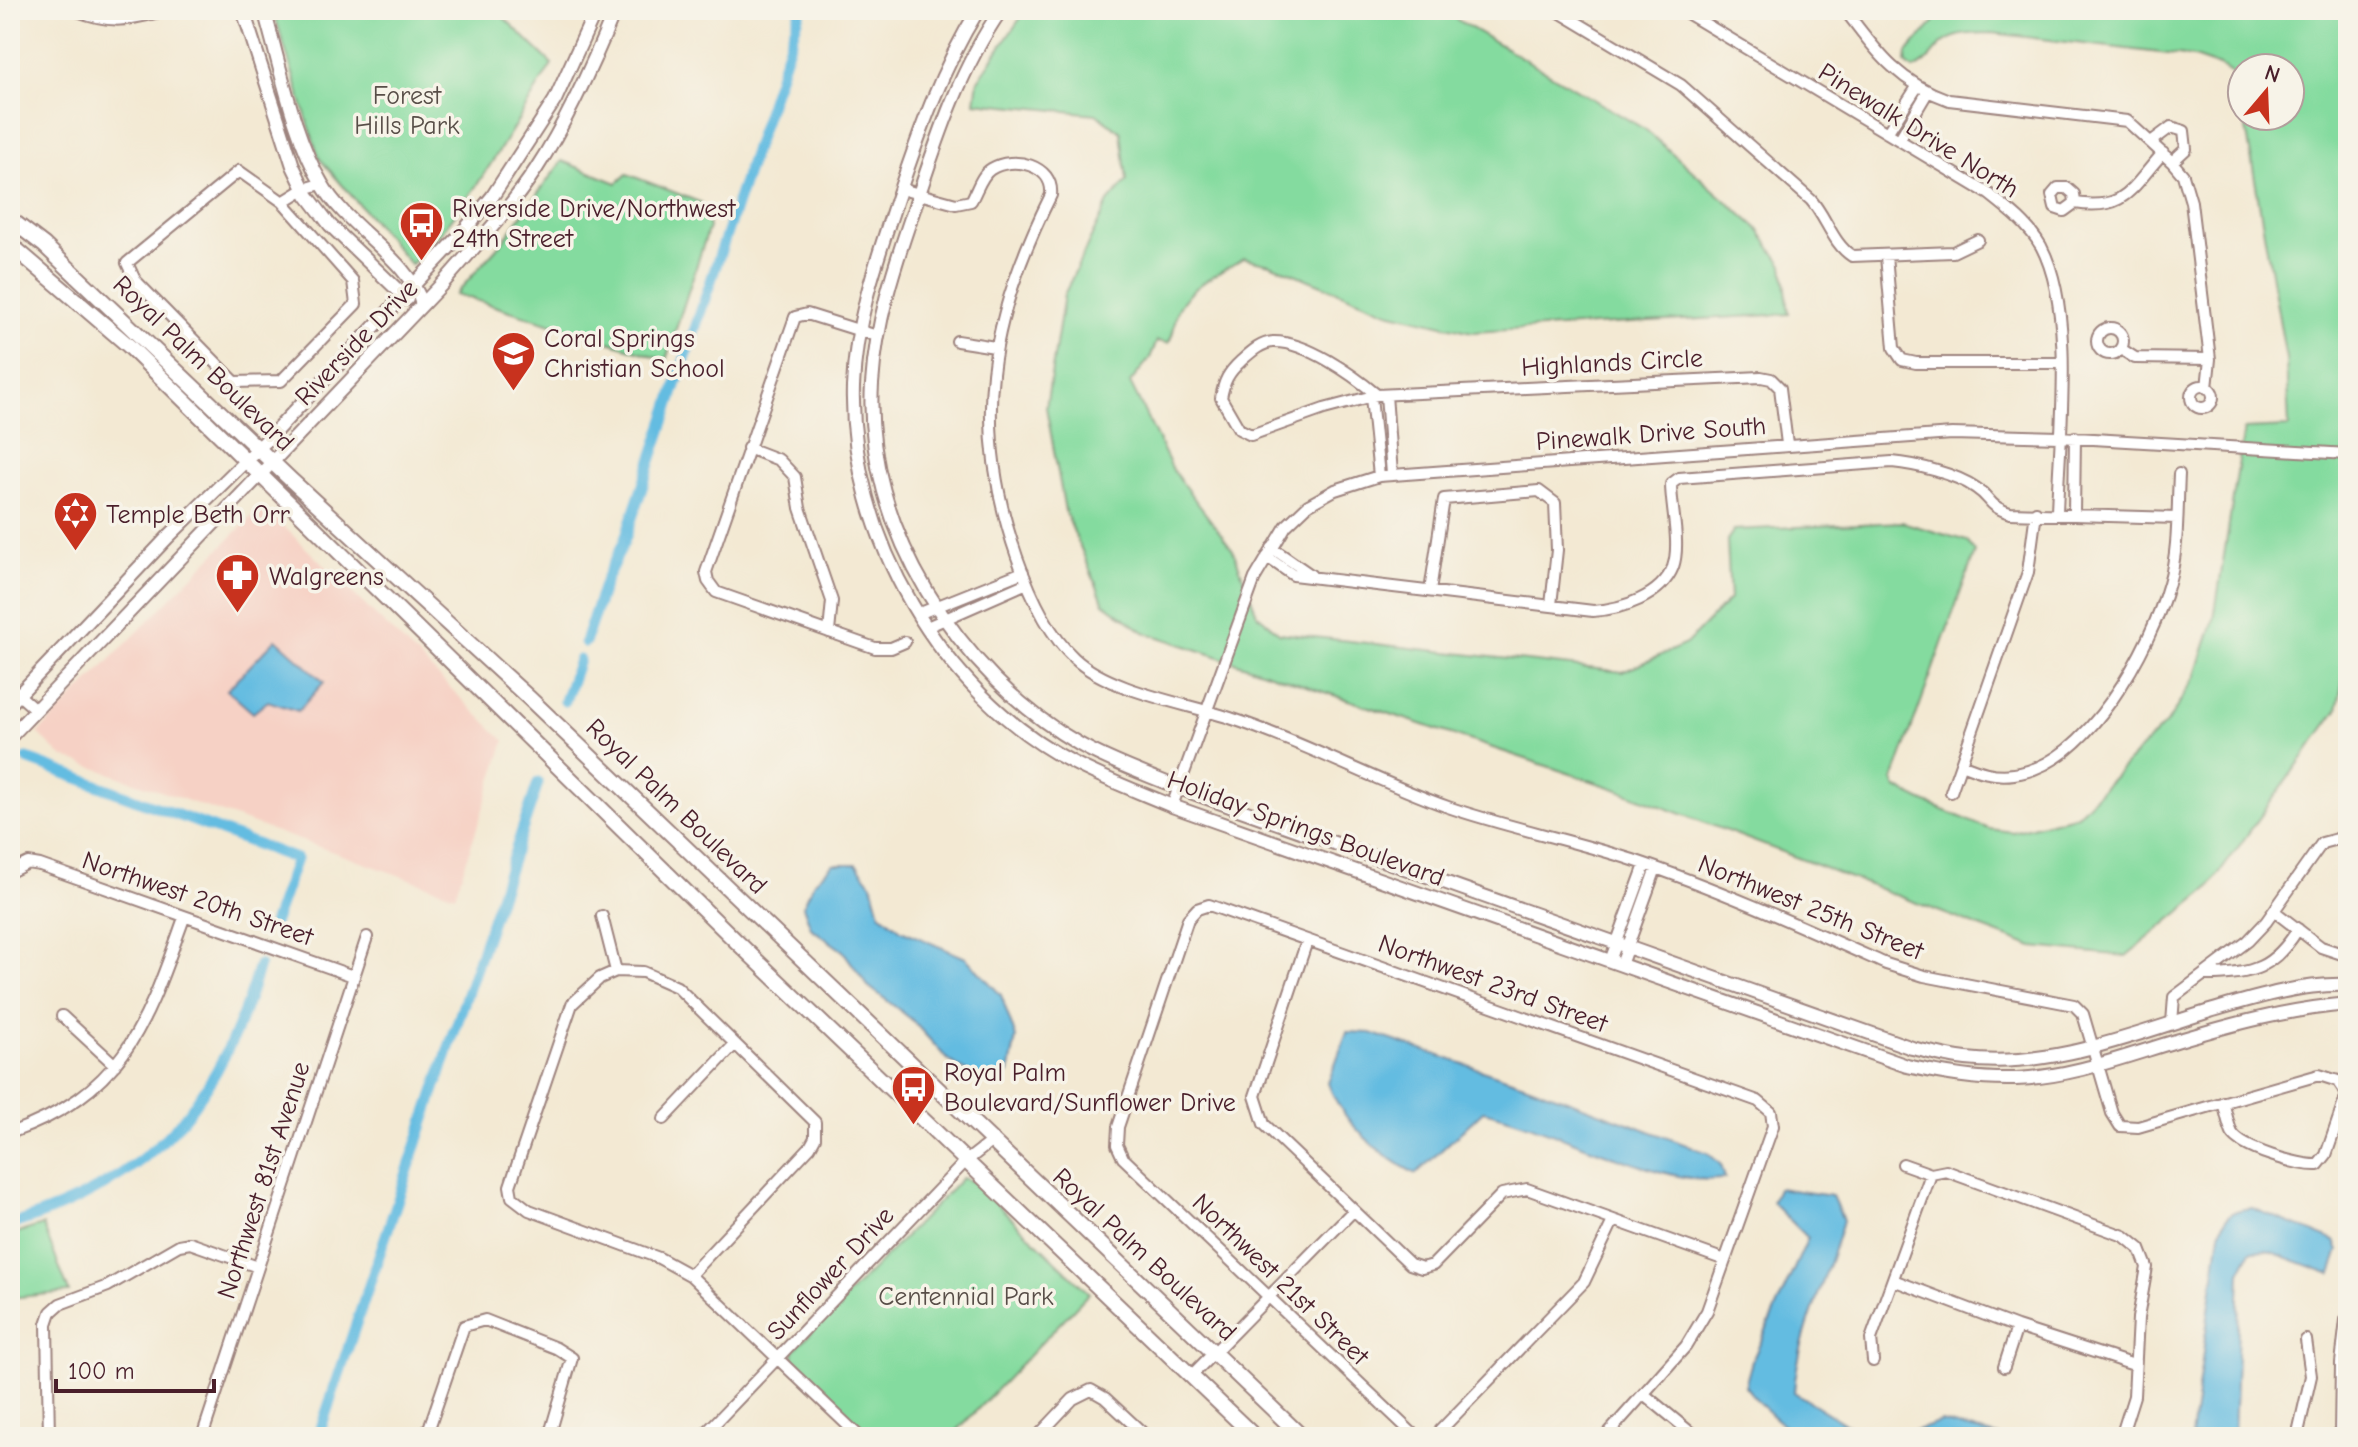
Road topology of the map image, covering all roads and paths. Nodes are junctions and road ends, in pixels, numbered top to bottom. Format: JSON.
{"nodes":[{"id":1,"x":74,"y":10,"type":"edge"},
{"id":2,"x":243,"y":10,"type":"edge"},
{"id":3,"x":264,"y":10,"type":"edge"},
{"id":4,"x":596,"y":10,"type":"edge"},
{"id":5,"x":615,"y":10,"type":"edge"},
{"id":6,"x":978,"y":10,"type":"edge"},
{"id":7,"x":1001,"y":10,"type":"edge"},
{"id":8,"x":1556,"y":10,"type":"edge"},
{"id":9,"x":1682,"y":10,"type":"edge"},
{"id":10,"x":1845,"y":10,"type":"edge"},
{"id":11,"x":159,"y":12,"type":"edge"},
{"id":12,"x":1922,"y":90,"type":"junction"},
{"id":13,"x":1887,"y":133,"type":"junction"},
{"id":14,"x":1899,"y":140,"type":"junction"},
{"id":15,"x":2151,"y":142,"type":"junction"},
{"id":16,"x":2163,"y":153,"type":"junction"},
{"id":17,"x":2172,"y":162,"type":"junction"},
{"id":18,"x":321,"y":184,"type":"junction"},
{"id":19,"x":304,"y":189,"type":"junction"},
{"id":20,"x":901,"y":189,"type":"junction"},
{"id":21,"x":919,"y":194,"type":"junction"},
{"id":22,"x":283,"y":202,"type":"junction"},
{"id":23,"x":2075,"y":203,"type":"dead end"},
{"id":24,"x":10,"y":219,"type":"edge"},
{"id":25,"x":1978,"y":240,"type":"dead end"},
{"id":26,"x":10,"y":244,"type":"edge"},
{"id":27,"x":1886,"y":256,"type":"junction"},
{"id":28,"x":416,"y":283,"type":"junction"},
{"id":29,"x":402,"y":297,"type":"junction"},
{"id":30,"x":422,"y":304,"type":"junction"},
{"id":31,"x":858,"y":330,"type":"junction"},
{"id":32,"x":877,"y":336,"type":"junction"},
{"id":33,"x":957,"y":341,"type":"dead end"},
{"id":34,"x":995,"y":347,"type":"junction"},
{"id":35,"x":2121,"y":349,"type":"dead end"},
{"id":36,"x":2210,"y":359,"type":"junction"},
{"id":37,"x":2061,"y":363,"type":"junction"},
{"id":38,"x":2207,"y":388,"type":"dead end"},
{"id":39,"x":1378,"y":396,"type":"junction"},
{"id":40,"x":2059,"y":437,"type":"junction"},
{"id":41,"x":2075,"y":437,"type":"junction"},
{"id":42,"x":1787,"y":444,"type":"junction"},
{"id":43,"x":748,"y":448,"type":"junction"},
{"id":44,"x":258,"y":449,"type":"junction"},
{"id":45,"x":2348,"y":454,"type":"edge"},
{"id":46,"x":246,"y":462,"type":"junction"},
{"id":47,"x":273,"y":463,"type":"junction"},
{"id":48,"x":1392,"y":474,"type":"junction"},
{"id":49,"x":2179,"y":474,"type":"dead end"},
{"id":50,"x":261,"y":476,"type":"junction"},
{"id":51,"x":1379,"y":476,"type":"junction"},
{"id":52,"x":2036,"y":512,"type":"junction"},
{"id":53,"x":2057,"y":513,"type":"junction"},
{"id":54,"x":2074,"y":513,"type":"junction"},
{"id":55,"x":2177,"y":518,"type":"junction"},
{"id":56,"x":1270,"y":552,"type":"junction"},
{"id":57,"x":1023,"y":572,"type":"junction"},
{"id":58,"x":1027,"y":583,"type":"junction"},
{"id":59,"x":1430,"y":591,"type":"junction"},
{"id":60,"x":1551,"y":605,"type":"junction"},
{"id":61,"x":935,"y":608,"type":"junction"},
{"id":62,"x":918,"y":614,"type":"junction"},
{"id":63,"x":944,"y":620,"type":"junction"},
{"id":64,"x":927,"y":627,"type":"junction"},
{"id":65,"x":829,"y":632,"type":"junction"},
{"id":66,"x":905,"y":642,"type":"dead end"},
{"id":67,"x":13,"y":695,"type":"edge"},
{"id":68,"x":36,"y":710,"type":"junction"},
{"id":69,"x":1207,"y":711,"type":"junction"},
{"id":70,"x":10,"y":737,"type":"edge"},
{"id":71,"x":1961,"y":764,"type":"junction"},
{"id":72,"x":1179,"y":788,"type":"junction"},
{"id":73,"x":1951,"y":792,"type":"dead end"},
{"id":74,"x":1172,"y":806,"type":"junction"},
{"id":75,"x":2348,"y":842,"type":"edge"},
{"id":76,"x":1651,"y":866,"type":"junction"},
{"id":77,"x":10,"y":872,"type":"edge"},
{"id":78,"x":2274,"y":911,"type":"junction"},
{"id":79,"x":602,"y":916,"type":"dead end"},
{"id":80,"x":184,"y":918,"type":"junction"},
{"id":81,"x":2298,"y":929,"type":"junction"},
{"id":82,"x":367,"y":937,"type":"dead end"},
{"id":83,"x":1307,"y":941,"type":"junction"},
{"id":84,"x":1622,"y":946,"type":"junction"},
{"id":85,"x":2348,"y":956,"type":"edge"},
{"id":86,"x":1615,"y":963,"type":"junction"},
{"id":87,"x":616,"y":971,"type":"junction"},
{"id":88,"x":2205,"y":975,"type":"junction"},
{"id":89,"x":353,"y":976,"type":"junction"},
{"id":90,"x":2348,"y":985,"type":"edge"},
{"id":91,"x":2348,"y":1004,"type":"edge"},
{"id":92,"x":62,"y":1016,"type":"dead end"},
{"id":93,"x":2172,"y":1023,"type":"junction"},
{"id":94,"x":735,"y":1044,"type":"junction"},
{"id":95,"x":2092,"y":1048,"type":"junction"},
{"id":96,"x":115,"y":1065,"type":"junction"},
{"id":97,"x":2098,"y":1066,"type":"junction"},
{"id":98,"x":2223,"y":1102,"type":"junction"},
{"id":99,"x":664,"y":1119,"type":"dead end"},
{"id":100,"x":10,"y":1133,"type":"edge"},
{"id":101,"x":992,"y":1141,"type":"junction"},
{"id":102,"x":1117,"y":1145,"type":"joint"},
{"id":103,"x":965,"y":1162,"type":"junction"},
{"id":104,"x":1903,"y":1164,"type":"dead end"},
{"id":105,"x":1931,"y":1174,"type":"junction"},
{"id":106,"x":1352,"y":1212,"type":"junction"},
{"id":107,"x":1613,"y":1221,"type":"junction"},
{"id":108,"x":1725,"y":1260,"type":"junction"},
{"id":109,"x":258,"y":1267,"type":"junction"},
{"id":110,"x":690,"y":1275,"type":"junction"},
{"id":111,"x":1893,"y":1280,"type":"junction"},
{"id":112,"x":1267,"y":1298,"type":"junction"},
{"id":113,"x":2348,"y":1320,"type":"edge"},
{"id":114,"x":2017,"y":1327,"type":"junction"},
{"id":115,"x":2306,"y":1340,"type":"dead end"},
{"id":116,"x":1214,"y":1352,"type":"junction"},
{"id":117,"x":778,"y":1361,"type":"junction"},
{"id":118,"x":1873,"y":1361,"type":"dead end"},
{"id":119,"x":2134,"y":1365,"type":"junction"},
{"id":120,"x":2004,"y":1367,"type":"dead end"},
{"id":121,"x":1191,"y":1376,"type":"junction"},
{"id":122,"x":1645,"y":1395,"type":"junction"},
{"id":123,"x":49,"y":1437,"type":"edge"},
{"id":124,"x":202,"y":1437,"type":"edge"},
{"id":125,"x":426,"y":1437,"type":"edge"},
{"id":126,"x":549,"y":1437,"type":"edge"},
{"id":127,"x":702,"y":1437,"type":"edge"},
{"id":128,"x":860,"y":1437,"type":"edge"},
{"id":129,"x":1037,"y":1437,"type":"edge"},
{"id":130,"x":1147,"y":1437,"type":"edge"},
{"id":131,"x":1255,"y":1437,"type":"edge"},
{"id":132,"x":1302,"y":1437,"type":"edge"},
{"id":133,"x":1421,"y":1437,"type":"edge"},
{"id":134,"x":1434,"y":1437,"type":"edge"},
{"id":135,"x":1605,"y":1437,"type":"edge"},
{"id":136,"x":1696,"y":1437,"type":"edge"},
{"id":137,"x":2121,"y":1437,"type":"edge"},
{"id":138,"x":2297,"y":1437,"type":"edge"},
{"id":139,"x":2342,"y":1437,"type":"edge"}],
"edges":[{"from":1,"to":11,"type":"street"},
{"from":2,"to":19,"type":"street"},
{"from":3,"to":18,"type":"street"},
{"from":4,"to":28,"type":"street","name":"Riverside Drive"},
{"from":5,"to":30,"type":"street","name":"Riverside Drive"},
{"from":6,"to":20,"type":"street","name":"Holiday Springs Boulevard"},
{"from":7,"to":21,"type":"street","name":"Holiday Springs Boulevard"},
{"from":8,"to":27,"type":"street"},
{"from":9,"to":13,"type":"street","name":"Pinewalk Drive North"},
{"from":10,"to":12,"type":"street"},
{"from":12,"to":13,"type":"street"},
{"from":12,"to":14,"type":"street"},
{"from":12,"to":15,"type":"street"},
{"from":13,"to":14,"type":"street","name":"Pinewalk Drive North"},
{"from":14,"to":37,"type":"street","name":"Pinewalk Drive North"},
{"from":15,"to":16,"type":"street"},
{"from":15,"to":17,"type":"street"},
{"from":16,"to":17,"type":"street"},
{"from":16,"to":23,"type":"street"},
{"from":17,"to":36,"type":"street"},
{"from":18,"to":19,"type":"street"},
{"from":18,"to":28,"type":"street"},
{"from":19,"to":22,"type":"street"},
{"from":19,"to":29,"type":"street"},
{"from":20,"to":21,"type":"street"},
{"from":20,"to":31,"type":"street","name":"Holiday Springs Boulevard"},
{"from":21,"to":32,"type":"street","name":"Holiday Springs Boulevard"},
{"from":21,"to":34,"type":"street","name":"Northwest 25th Street"},
{"from":22,"to":22,"type":"street"},
{"from":24,"to":44,"type":"main road","name":"Royal Palm Boulevard"},
{"from":25,"to":27,"type":"street"},
{"from":26,"to":46,"type":"main road","name":"Royal Palm Boulevard"},
{"from":27,"to":37,"type":"street"},
{"from":28,"to":29,"type":"street","name":"Riverside Drive"},
{"from":28,"to":30,"type":"street"},
{"from":29,"to":30,"type":"street"},
{"from":29,"to":44,"type":"street","name":"Riverside Drive"},
{"from":30,"to":47,"type":"street","name":"Riverside Drive"},
{"from":31,"to":32,"type":"street"},
{"from":31,"to":43,"type":"street"},
{"from":31,"to":62,"type":"street","name":"Holiday Springs Boulevard"},
{"from":32,"to":61,"type":"street","name":"Holiday Springs Boulevard"},
{"from":33,"to":34,"type":"street"},
{"from":34,"to":57,"type":"street","name":"Northwest 25th Street"},
{"from":35,"to":36,"type":"street"},
{"from":36,"to":38,"type":"street"},
{"from":37,"to":40,"type":"street","name":"Pinewalk Drive North"},
{"from":39,"to":39,"type":"street","name":"Highlands Circle"},
{"from":39,"to":42,"type":"street","name":"Highlands Circle"},
{"from":39,"to":48,"type":"street"},
{"from":39,"to":51,"type":"street"},
{"from":40,"to":41,"type":"street","name":"Pinewalk Drive South"},
{"from":40,"to":42,"type":"street","name":"Pinewalk Drive South"},
{"from":40,"to":53,"type":"street"},
{"from":41,"to":45,"type":"street","name":"Pinewalk Drive South"},
{"from":41,"to":54,"type":"street"},
{"from":42,"to":48,"type":"street","name":"Pinewalk Drive South"},
{"from":43,"to":65,"type":"street"},
{"from":43,"to":65,"type":"street"},
{"from":44,"to":46,"type":"street","name":"Riverside Drive"},
{"from":44,"to":47,"type":"main road","name":"Royal Palm Boulevard"},
{"from":46,"to":50,"type":"main road","name":"Royal Palm Boulevard"},
{"from":46,"to":67,"type":"street","name":"Riverside Drive"},
{"from":47,"to":50,"type":"street","name":"Riverside Drive"},
{"from":47,"to":101,"type":"main road","name":"Royal Palm Boulevard"},
{"from":48,"to":51,"type":"street","name":"Pinewalk Drive South"},
{"from":49,"to":55,"type":"street"},
{"from":50,"to":68,"type":"street","name":"Riverside Drive"},
{"from":50,"to":103,"type":"main road","name":"Royal Palm Boulevard"},
{"from":51,"to":56,"type":"street","name":"Pinewalk Drive South"},
{"from":52,"to":53,"type":"street","name":"Pinewalk Drive South"},
{"from":52,"to":60,"type":"street","name":"Pinewalk Drive South"},
{"from":52,"to":71,"type":"street"},
{"from":53,"to":54,"type":"street","name":"Pinewalk Drive South"},
{"from":54,"to":55,"type":"street","name":"Pinewalk Drive South"},
{"from":55,"to":71,"type":"street"},
{"from":56,"to":59,"type":"street","name":"Pinewalk Drive South"},
{"from":56,"to":69,"type":"street","name":"Pinewalk Drive South"},
{"from":57,"to":58,"type":"street","name":"Northwest 25th Street"},
{"from":57,"to":61,"type":"street"},
{"from":58,"to":63,"type":"street"},
{"from":58,"to":69,"type":"street","name":"Northwest 25th Street"},
{"from":59,"to":60,"type":"street","name":"Pinewalk Drive South"},
{"from":59,"to":60,"type":"street","name":"Pinewalk Drive South"},
{"from":61,"to":62,"type":"street"},
{"from":61,"to":63,"type":"street","name":"Holiday Springs Boulevard"},
{"from":62,"to":64,"type":"street","name":"Holiday Springs Boulevard"},
{"from":63,"to":64,"type":"street"},
{"from":63,"to":72,"type":"street","name":"Holiday Springs Boulevard"},
{"from":64,"to":74,"type":"street","name":"Holiday Springs Boulevard"},
{"from":65,"to":66,"type":"street"},
{"from":67,"to":68,"type":"street"},
{"from":68,"to":70,"type":"street","name":"Riverside Drive"},
{"from":69,"to":72,"type":"street","name":"Pinewalk Drive South"},
{"from":69,"to":76,"type":"street","name":"Northwest 25th Street"},
{"from":71,"to":73,"type":"street"},
{"from":72,"to":74,"type":"street","name":"Pinewalk Drive South"},
{"from":72,"to":84,"type":"street","name":"Holiday Springs Boulevard"},
{"from":74,"to":86,"type":"street","name":"Holiday Springs Boulevard"},
{"from":75,"to":78,"type":"street"},
{"from":76,"to":84,"type":"street","name":"Northwest 25th Street"},
{"from":76,"to":95,"type":"street","name":"Northwest 25th Street"},
{"from":77,"to":80,"type":"street","name":"Northwest 20th Street"},
{"from":78,"to":81,"type":"street"},
{"from":78,"to":88,"type":"street"},
{"from":79,"to":87,"type":"street"},
{"from":80,"to":89,"type":"street","name":"Northwest 20th Street"},
{"from":80,"to":96,"type":"street"},
{"from":81,"to":85,"type":"street"},
{"from":81,"to":88,"type":"street"},
{"from":82,"to":89,"type":"street","name":"Northwest 81st Avenue"},
{"from":83,"to":102,"type":"street","name":"Northwest 23rd Street"},
{"from":83,"to":106,"type":"street"},
{"from":83,"to":108,"type":"street","name":"Northwest 23rd Street"},
{"from":84,"to":86,"type":"street","name":"Northwest 25th Street"},
{"from":84,"to":95,"type":"street","name":"Holiday Springs Boulevard"},
{"from":86,"to":97,"type":"street","name":"Holiday Springs Boulevard"},
{"from":87,"to":94,"type":"street"},
{"from":87,"to":110,"type":"street"},
{"from":88,"to":93,"type":"street"},
{"from":89,"to":109,"type":"street","name":"Northwest 81st Avenue"},
{"from":90,"to":93,"type":"street","name":"Holiday Springs Boulevard"},
{"from":91,"to":97,"type":"street","name":"Holiday Springs Boulevard"},
{"from":92,"to":96,"type":"street"},
{"from":93,"to":95,"type":"street","name":"Holiday Springs Boulevard"},
{"from":94,"to":99,"type":"street"},
{"from":94,"to":110,"type":"street"},
{"from":95,"to":97,"type":"street","name":"Northwest 25th Street"},
{"from":96,"to":100,"type":"street"},
{"from":97,"to":98,"type":"street","name":"Northwest 25th Street"},
{"from":98,"to":98,"type":"street"},
{"from":101,"to":103,"type":"street","name":"Sunflower Drive"},
{"from":101,"to":116,"type":"main road","name":"Royal Palm Boulevard"},
{"from":102,"to":112,"type":"street","name":"Northwest 21st Street"},
{"from":103,"to":117,"type":"street","name":"Sunflower Drive"},
{"from":103,"to":121,"type":"main road","name":"Royal Palm Boulevard"},
{"from":104,"to":105,"type":"street"},
{"from":105,"to":111,"type":"street"},
{"from":105,"to":119,"type":"street"},
{"from":106,"to":107,"type":"street"},
{"from":106,"to":112,"type":"street"},
{"from":107,"to":108,"type":"street"},
{"from":107,"to":134,"type":"street"},
{"from":108,"to":122,"type":"street"},
{"from":109,"to":123,"type":"street"},
{"from":109,"to":124,"type":"street","name":"Northwest 81st Avenue"},
{"from":110,"to":117,"type":"street"},
{"from":111,"to":114,"type":"street"},
{"from":111,"to":118,"type":"street"},
{"from":112,"to":116,"type":"street"},
{"from":112,"to":133,"type":"street","name":"Northwest 21st Street"},
{"from":113,"to":139,"type":"main road"},
{"from":114,"to":119,"type":"street"},
{"from":114,"to":120,"type":"street"},
{"from":115,"to":138,"type":"street"},
{"from":116,"to":121,"type":"street"},
{"from":116,"to":132,"type":"main road","name":"Royal Palm Boulevard"},
{"from":117,"to":127,"type":"street","name":"Sunflower Drive"},
{"from":117,"to":128,"type":"street"},
{"from":119,"to":137,"type":"street"},
{"from":121,"to":131,"type":"main road","name":"Royal Palm Boulevard"},
{"from":122,"to":135,"type":"street"},
{"from":122,"to":136,"type":"street"},
{"from":125,"to":126,"type":"street"},
{"from":129,"to":130,"type":"street"}]}
